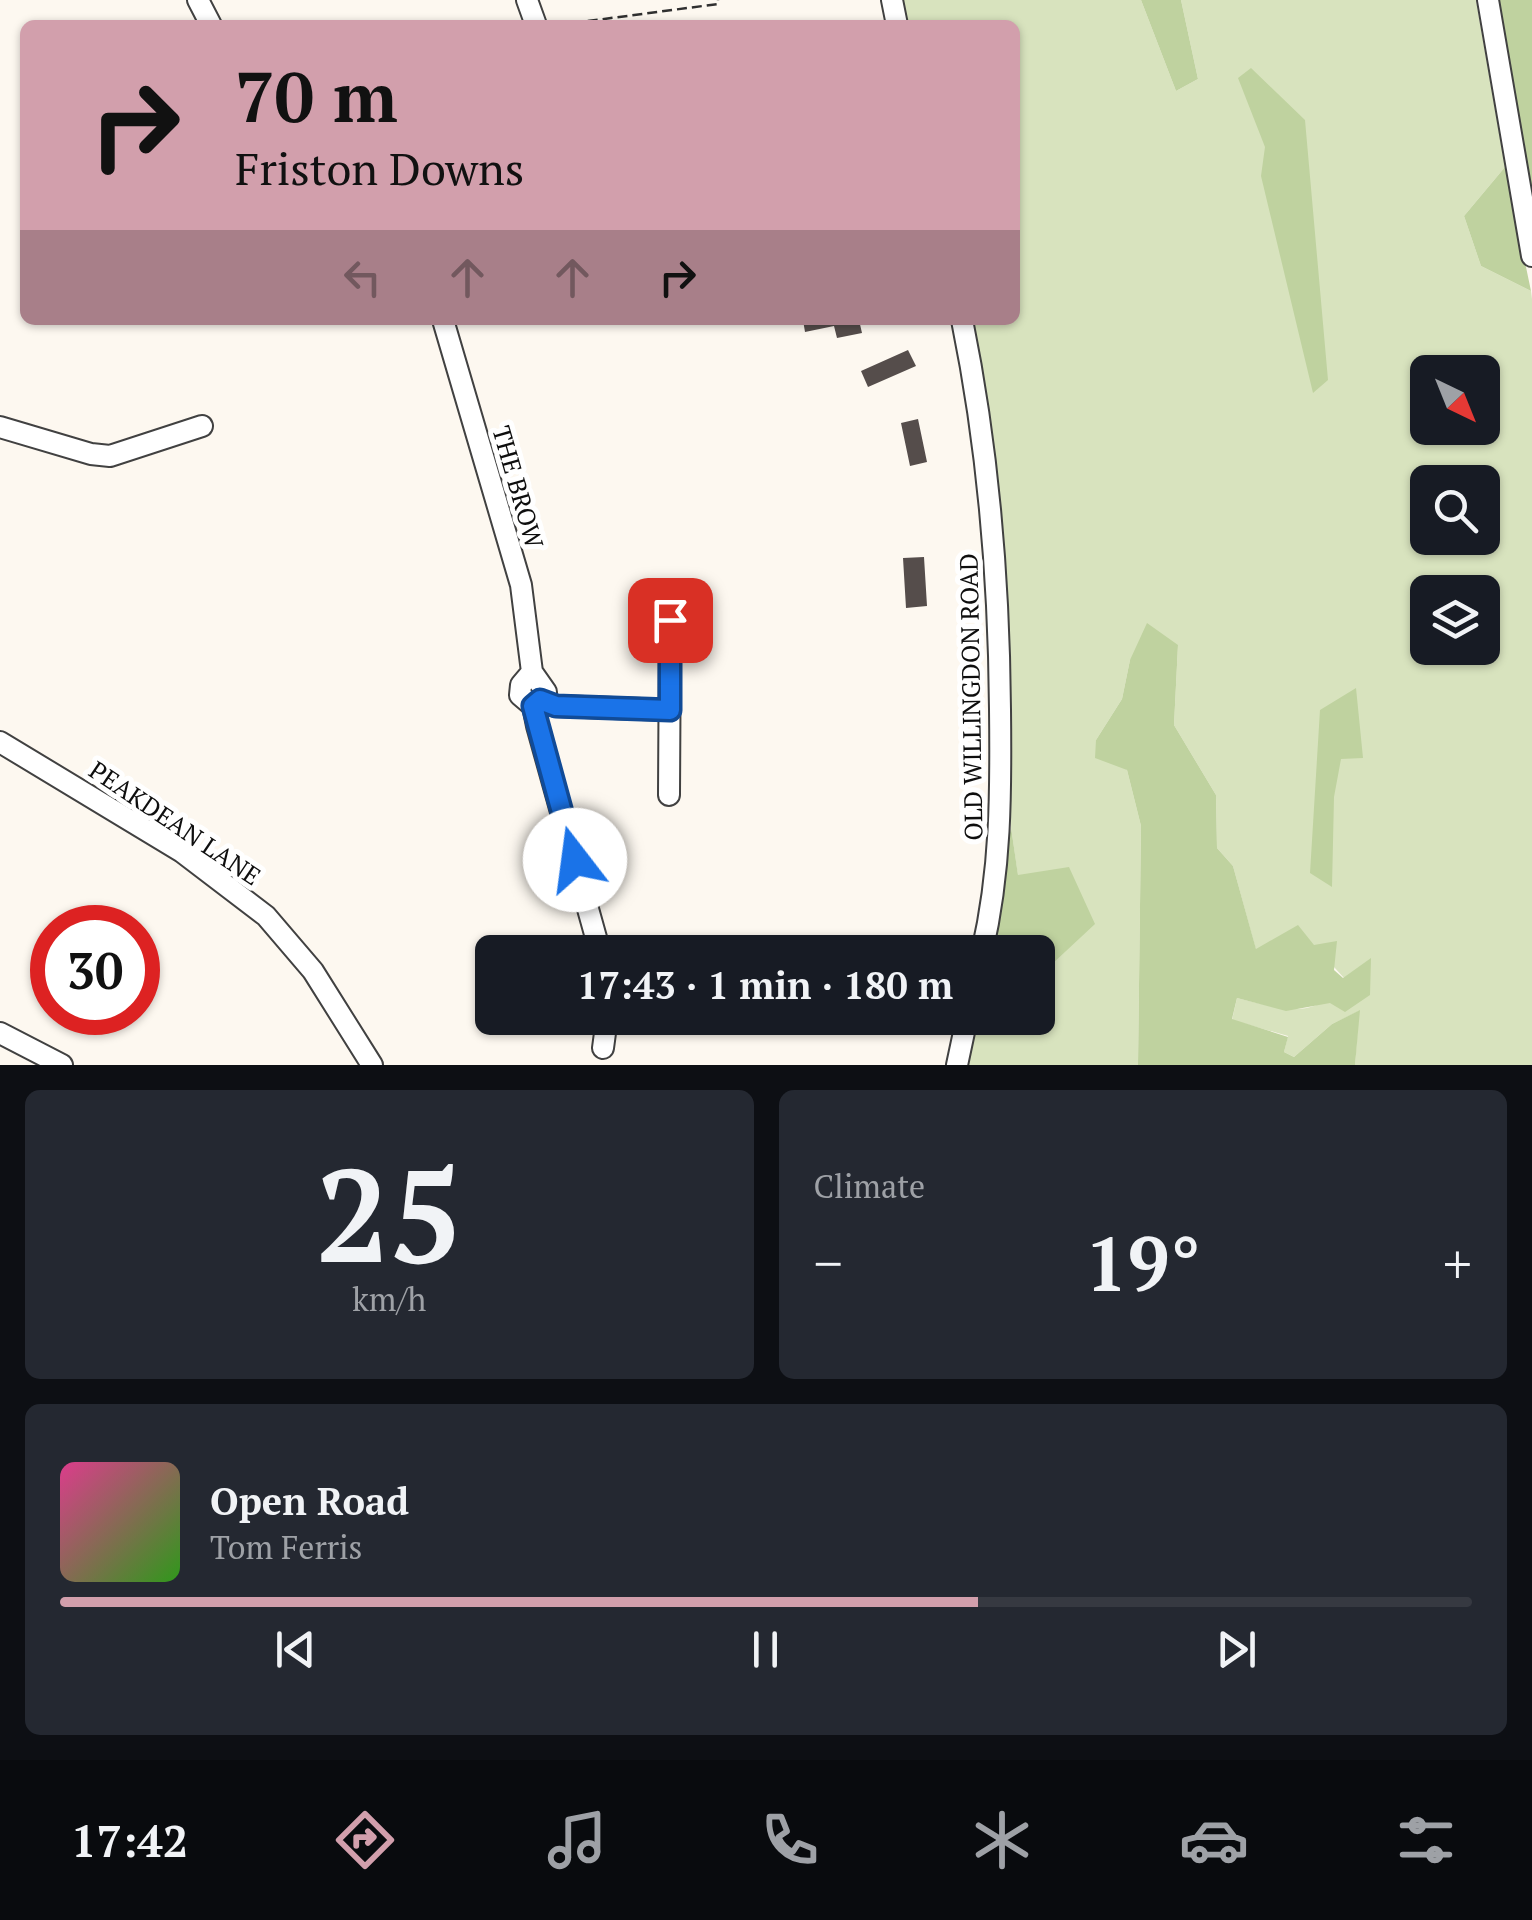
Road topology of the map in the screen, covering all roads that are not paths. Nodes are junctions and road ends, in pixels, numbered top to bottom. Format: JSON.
{"nodes":[{"id":1,"x":1488,"y":0,"type":"edge"},
{"id":2,"x":1532,"y":256,"type":"edge"},
{"id":3,"x":443,"y":325,"type":"edge"},
{"id":4,"x":963,"y":325,"type":"edge"},
{"id":5,"x":0,"y":426,"type":"edge"},
{"id":6,"x":202,"y":426,"type":"dead end"},
{"id":7,"x":670,"y":620,"type":"dead end"},
{"id":8,"x":537,"y":703,"type":"junction"},
{"id":9,"x":670,"y":710,"type":"junction"},
{"id":10,"x":0,"y":742,"type":"edge"},
{"id":11,"x":669,"y":795,"type":"dead end"},
{"id":12,"x":596,"y":935,"type":"edge"},
{"id":13,"x":986,"y":935,"type":"edge"},
{"id":14,"x":0,"y":1032,"type":"edge"},
{"id":15,"x":605,"y":1035,"type":"edge"},
{"id":16,"x":963,"y":1035,"type":"edge"},
{"id":17,"x":603,"y":1048,"type":"dead end"},
{"id":18,"x":62,"y":1065,"type":"edge"},
{"id":19,"x":372,"y":1065,"type":"edge"},
{"id":20,"x":956,"y":1065,"type":"edge"}],
"edges":[{"from":1,"to":2,"type":"street"},
{"from":3,"to":8,"type":"street","name":"THE BROW"},
{"from":4,"to":13,"type":"street","name":"OLD WILLINGDON ROAD"},
{"from":5,"to":6,"type":"street"},
{"from":7,"to":9,"type":"street"},
{"from":8,"to":9,"type":"street"},
{"from":8,"to":12,"type":"street","name":"THE BROW"},
{"from":9,"to":11,"type":"street"},
{"from":10,"to":19,"type":"street","name":"PEAKDEAN LANE"},
{"from":14,"to":18,"type":"street"},
{"from":15,"to":17,"type":"street"},
{"from":16,"to":20,"type":"street"}]}
